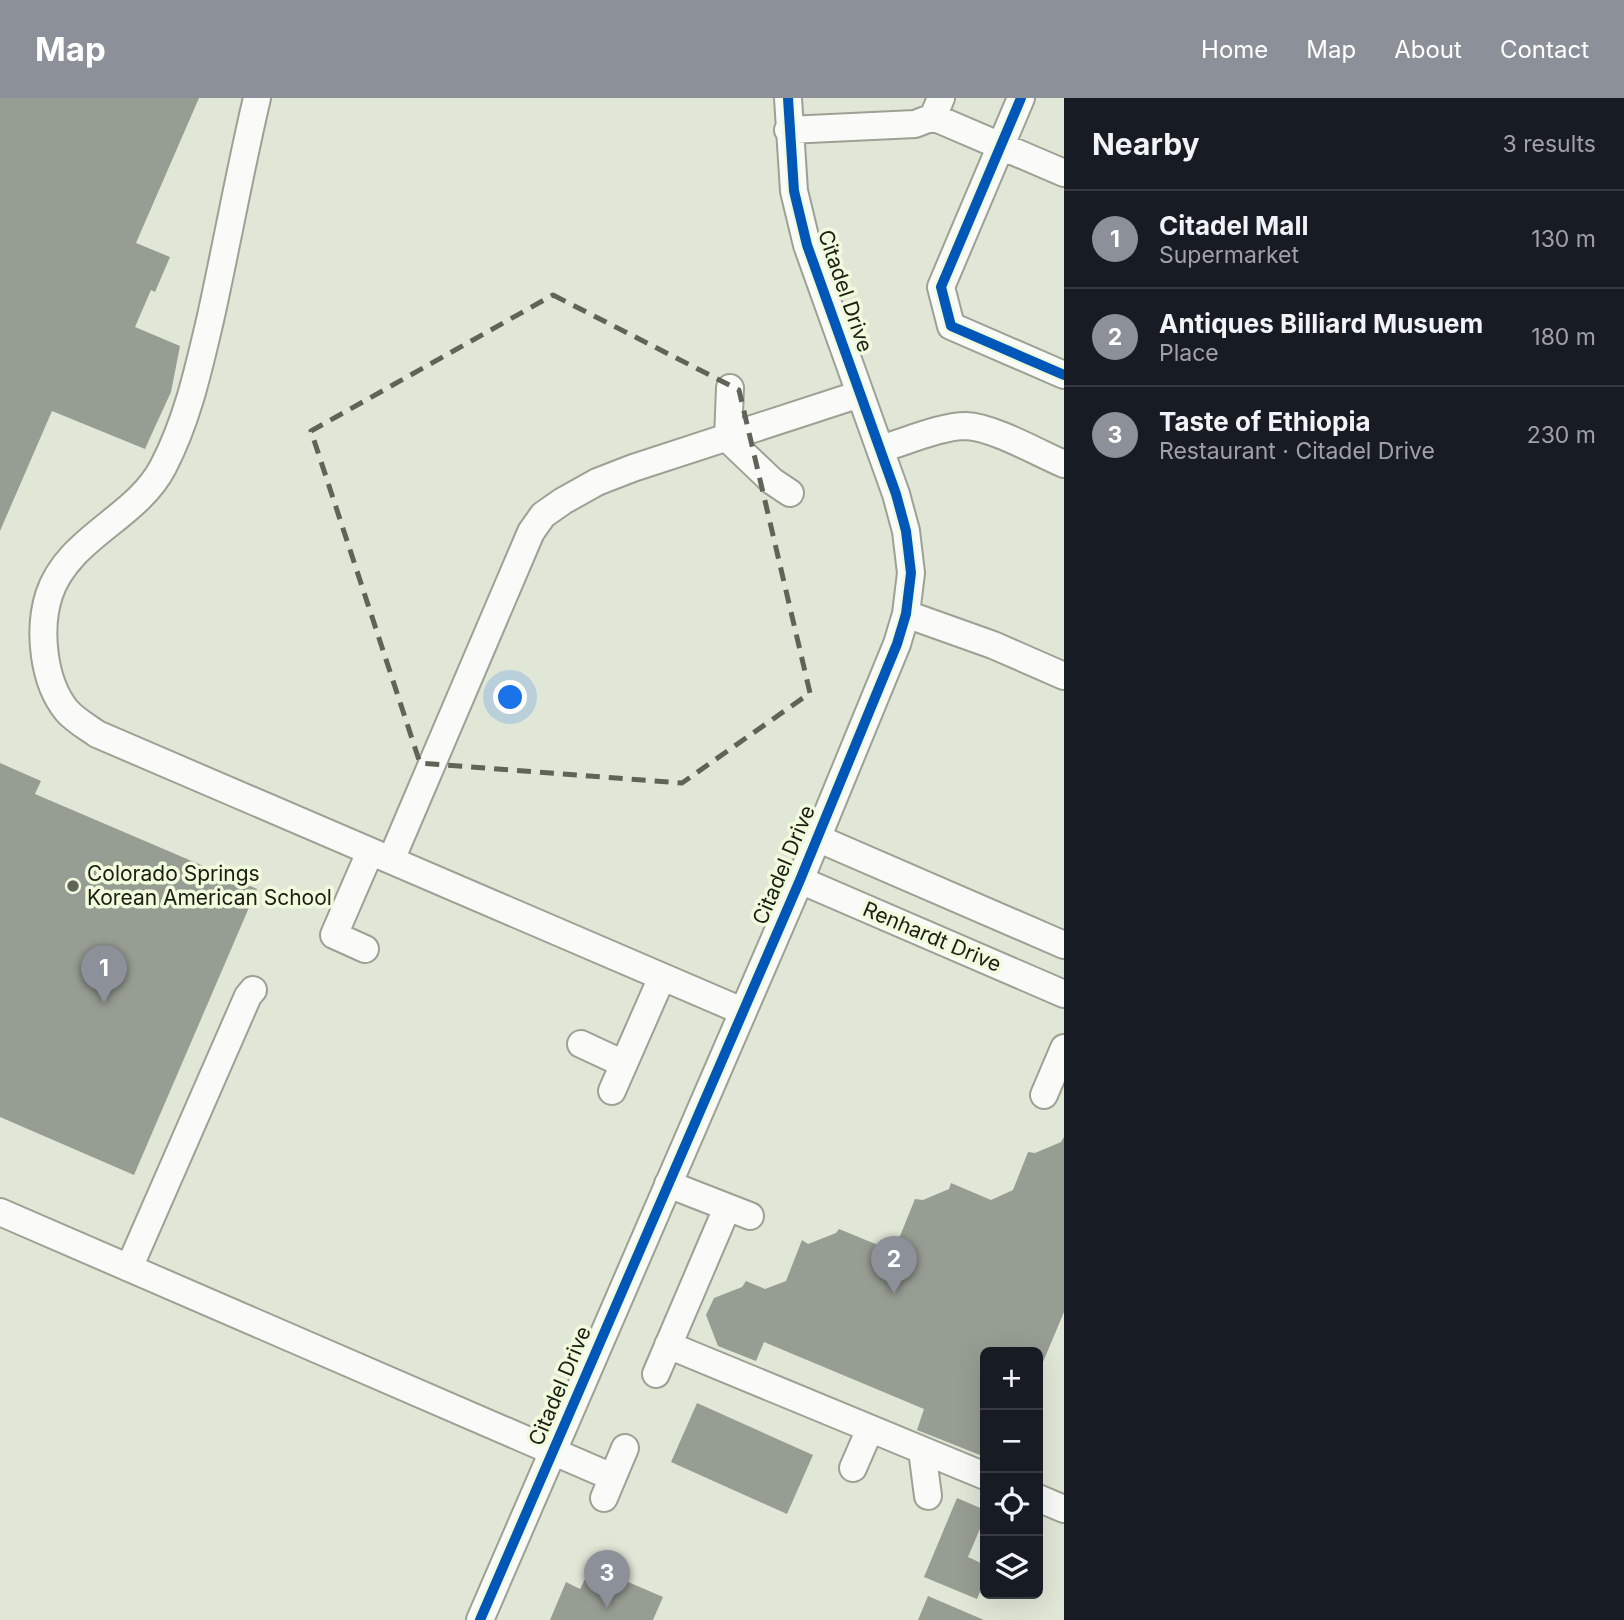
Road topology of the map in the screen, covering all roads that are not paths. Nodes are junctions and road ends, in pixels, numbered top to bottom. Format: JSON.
{"nodes":[{"id":1,"x":257,"y":98,"type":"edge"},
{"id":2,"x":788,"y":98,"type":"edge"},
{"id":3,"x":1021,"y":98,"type":"edge"},
{"id":4,"x":937,"y":108,"type":"edge"},
{"id":5,"x":788,"y":130,"type":"junction"},
{"id":6,"x":1001,"y":147,"type":"junction"},
{"id":7,"x":1064,"y":173,"type":"edge"},
{"id":8,"x":1064,"y":375,"type":"edge"},
{"id":9,"x":730,"y":388,"type":"dead end"},
{"id":10,"x":860,"y":394,"type":"junction"},
{"id":11,"x":728,"y":439,"type":"junction"},
{"id":12,"x":880,"y":449,"type":"junction"},
{"id":13,"x":1064,"y":464,"type":"edge"},
{"id":14,"x":789,"y":493,"type":"dead end"},
{"id":15,"x":906,"y":614,"type":"junction"},
{"id":16,"x":1064,"y":676,"type":"edge"},
{"id":17,"x":817,"y":838,"type":"junction"},
{"id":18,"x":381,"y":856,"type":"junction"},
{"id":19,"x":800,"y":880,"type":"junction"},
{"id":20,"x":1064,"y":945,"type":"edge"},
{"id":21,"x":365,"y":949,"type":"dead end"},
{"id":22,"x":662,"y":976,"type":"junction"},
{"id":23,"x":253,"y":990,"type":"dead end"},
{"id":24,"x":1064,"y":994,"type":"edge"},
{"id":25,"x":742,"y":1011,"type":"junction"},
{"id":26,"x":581,"y":1044,"type":"dead end"},
{"id":27,"x":1064,"y":1048,"type":"edge"},
{"id":28,"x":624,"y":1064,"type":"junction"},
{"id":29,"x":612,"y":1091,"type":"dead end"},
{"id":30,"x":1044,"y":1096,"type":"dead end"},
{"id":31,"x":668,"y":1184,"type":"junction"},
{"id":32,"x":0,"y":1212,"type":"edge"},
{"id":33,"x":130,"y":1268,"type":"junction"},
{"id":34,"x":668,"y":1345,"type":"junction"},
{"id":35,"x":656,"y":1374,"type":"dead end"},
{"id":36,"x":870,"y":1429,"type":"junction"},
{"id":37,"x":625,"y":1448,"type":"dead end"},
{"id":38,"x":922,"y":1450,"type":"junction"},
{"id":39,"x":553,"y":1451,"type":"junction"},
{"id":40,"x":853,"y":1468,"type":"dead end"},
{"id":41,"x":980,"y":1474,"type":"edge"},
{"id":42,"x":928,"y":1496,"type":"dead end"},
{"id":43,"x":1043,"y":1500,"type":"edge"},
{"id":44,"x":1064,"y":1509,"type":"edge"},
{"id":45,"x":480,"y":1620,"type":"edge"}],
"edges":[{"from":1,"to":18,"type":"street"},
{"from":2,"to":5,"type":"street","name":"Citadel Drive"},
{"from":3,"to":6,"type":"street"},
{"from":4,"to":5,"type":"street"},
{"from":4,"to":6,"type":"street"},
{"from":5,"to":10,"type":"street","name":"Citadel Drive"},
{"from":6,"to":7,"type":"street"},
{"from":6,"to":8,"type":"street"},
{"from":9,"to":11,"type":"street"},
{"from":10,"to":11,"type":"street"},
{"from":10,"to":12,"type":"street","name":"Citadel Drive"},
{"from":11,"to":14,"type":"street"},
{"from":11,"to":18,"type":"street"},
{"from":12,"to":13,"type":"street"},
{"from":12,"to":15,"type":"street","name":"Citadel Drive"},
{"from":15,"to":16,"type":"street"},
{"from":15,"to":17,"type":"street","name":"Citadel Drive"},
{"from":17,"to":19,"type":"street","name":"Citadel Drive"},
{"from":17,"to":20,"type":"street"},
{"from":18,"to":21,"type":"street"},
{"from":18,"to":22,"type":"street"},
{"from":19,"to":24,"type":"street","name":"Renhardt Drive"},
{"from":19,"to":25,"type":"street","name":"Citadel Drive"},
{"from":22,"to":25,"type":"street"},
{"from":22,"to":28,"type":"street"},
{"from":23,"to":33,"type":"street"},
{"from":25,"to":31,"type":"street","name":"Citadel Drive"},
{"from":26,"to":28,"type":"street"},
{"from":27,"to":30,"type":"street"},
{"from":28,"to":29,"type":"street"},
{"from":31,"to":34,"type":"street"},
{"from":31,"to":39,"type":"street","name":"Citadel Drive"},
{"from":32,"to":33,"type":"street"},
{"from":33,"to":39,"type":"street"},
{"from":34,"to":35,"type":"street"},
{"from":34,"to":36,"type":"street"},
{"from":36,"to":38,"type":"street"},
{"from":36,"to":40,"type":"street"},
{"from":37,"to":39,"type":"street"},
{"from":38,"to":41,"type":"street"},
{"from":38,"to":42,"type":"street"},
{"from":39,"to":45,"type":"street","name":"Citadel Drive"},
{"from":43,"to":44,"type":"street"}]}
